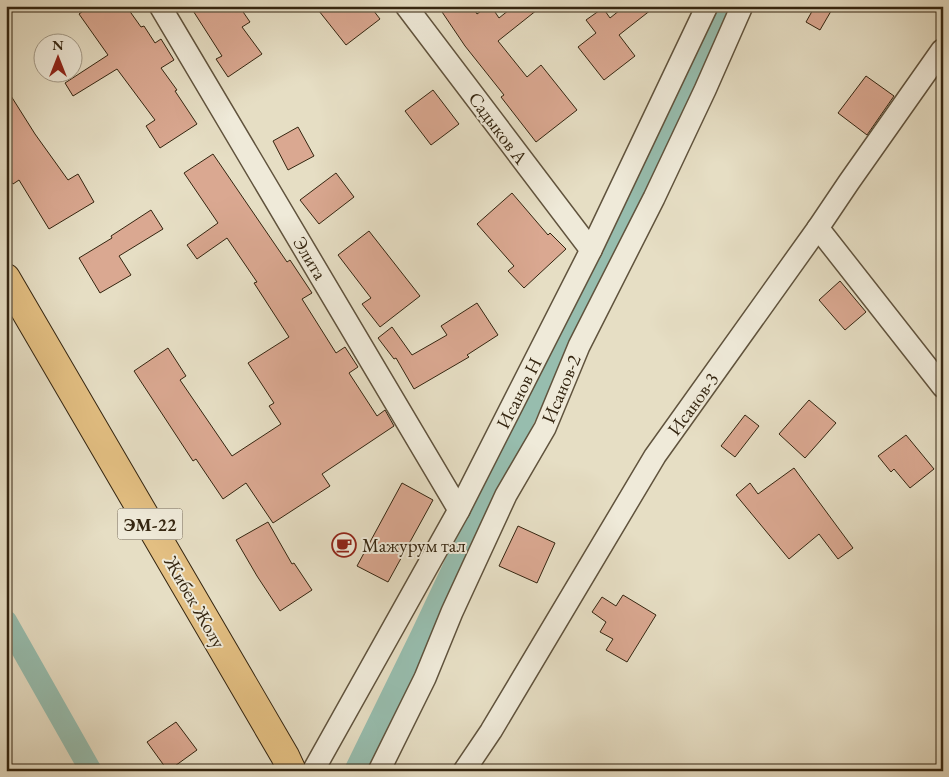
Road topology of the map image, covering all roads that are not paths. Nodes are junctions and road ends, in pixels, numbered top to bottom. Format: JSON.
{"nodes":[{"id":1,"x":160,"y":6,"type":"edge"},
{"id":2,"x":406,"y":6,"type":"edge"},
{"id":3,"x":742,"y":6,"type":"edge"},
{"id":4,"x":705,"y":7,"type":"edge"},
{"id":5,"x":942,"y":50,"type":"edge"},
{"id":6,"x":818,"y":228,"type":"junction"},
{"id":7,"x":591,"y":250,"type":"junction"},
{"id":8,"x":6,"y":278,"type":"edge"},
{"id":9,"x":943,"y":387,"type":"edge"},
{"id":10,"x":459,"y":510,"type":"junction"},
{"id":11,"x":292,"y":771,"type":"edge"},
{"id":12,"x":313,"y":771,"type":"edge"},
{"id":13,"x":379,"y":771,"type":"edge"},
{"id":14,"x":464,"y":771,"type":"edge"}],
"edges":[{"from":1,"to":10,"type":"street","name":"Элита"},
{"from":2,"to":7,"type":"street","name":"Садыков А"},
{"from":3,"to":13,"type":"street","name":"Исанов-2"},
{"from":4,"to":7,"type":"street","name":"Исанов Н"},
{"from":5,"to":6,"type":"street","name":"Исанов-3"},
{"from":6,"to":9,"type":"street"},
{"from":6,"to":14,"type":"street","name":"Исанов-3"},
{"from":7,"to":10,"type":"street","name":"Исанов Н"},
{"from":8,"to":11,"type":"main road","name":"Жибек Жолу","number":"ЭМ-22"},
{"from":10,"to":12,"type":"street","name":"Исанов Н"}]}
